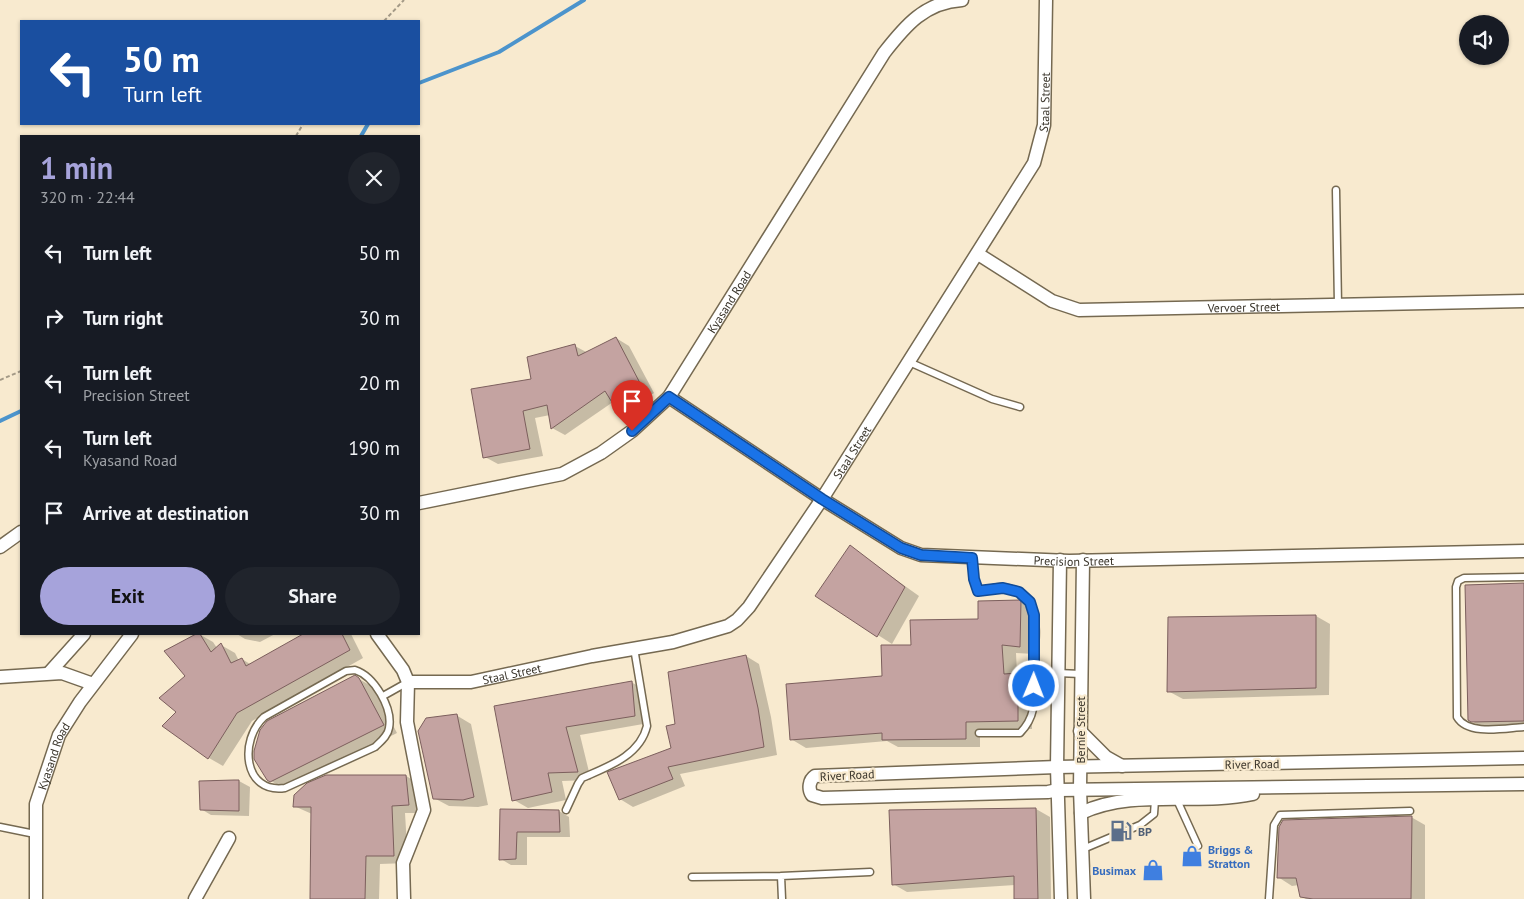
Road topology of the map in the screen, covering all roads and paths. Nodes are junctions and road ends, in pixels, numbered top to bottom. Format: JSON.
{"nodes":[{"id":1,"x":404,"y":0,"type":"edge"},
{"id":2,"x":962,"y":0,"type":"edge"},
{"id":3,"x":1046,"y":0,"type":"edge"},
{"id":4,"x":385,"y":20,"type":"edge"},
{"id":5,"x":1336,"y":190,"type":"dead end"},
{"id":6,"x":978,"y":254,"type":"junction"},
{"id":7,"x":1524,"y":301,"type":"edge"},
{"id":8,"x":1338,"y":305,"type":"junction"},
{"id":9,"x":909,"y":362,"type":"junction"},
{"id":10,"x":20,"y":371,"type":"edge"},
{"id":11,"x":0,"y":380,"type":"edge"},
{"id":12,"x":669,"y":397,"type":"junction"},
{"id":13,"x":1020,"y":407,"type":"dead end"},
{"id":14,"x":822,"y":499,"type":"junction"},
{"id":15,"x":420,"y":503,"type":"edge"},
{"id":16,"x":20,"y":533,"type":"edge"},
{"id":17,"x":0,"y":547,"type":"edge"},
{"id":18,"x":1524,"y":551,"type":"edge"},
{"id":19,"x":972,"y":558,"type":"junction"},
{"id":20,"x":1060,"y":560,"type":"junction"},
{"id":21,"x":1083,"y":560,"type":"junction"},
{"id":22,"x":1524,"y":577,"type":"edge"},
{"id":23,"x":83,"y":635,"type":"edge"},
{"id":24,"x":131,"y":635,"type":"edge"},
{"id":25,"x":378,"y":635,"type":"edge"},
{"id":26,"x":634,"y":648,"type":"junction"},
{"id":27,"x":1034,"y":672,"type":"junction"},
{"id":28,"x":49,"y":673,"type":"junction"},
{"id":29,"x":1059,"y":673,"type":"junction"},
{"id":30,"x":1081,"y":674,"type":"junction"},
{"id":31,"x":0,"y":677,"type":"edge"},
{"id":32,"x":408,"y":682,"type":"junction"},
{"id":33,"x":93,"y":684,"type":"junction"},
{"id":34,"x":383,"y":696,"type":"junction"},
{"id":35,"x":1524,"y":727,"type":"edge"},
{"id":36,"x":1080,"y":731,"type":"junction"},
{"id":37,"x":979,"y":734,"type":"dead end"},
{"id":38,"x":1524,"y":758,"type":"edge"},
{"id":39,"x":1123,"y":766,"type":"junction"},
{"id":40,"x":1058,"y":767,"type":"junction"},
{"id":41,"x":1080,"y":767,"type":"junction"},
{"id":42,"x":1524,"y":784,"type":"edge"},
{"id":43,"x":1272,"y":788,"type":"junction"},
{"id":44,"x":1080,"y":789,"type":"junction"},
{"id":45,"x":1058,"y":790,"type":"junction"},
{"id":46,"x":1155,"y":800,"type":"junction"},
{"id":47,"x":1177,"y":800,"type":"junction"},
{"id":48,"x":566,"y":810,"type":"dead end"},
{"id":49,"x":1410,"y":811,"type":"dead end"},
{"id":50,"x":1081,"y":813,"type":"junction"},
{"id":51,"x":0,"y":827,"type":"edge"},
{"id":52,"x":35,"y":834,"type":"junction"},
{"id":53,"x":229,"y":838,"type":"dead end"},
{"id":54,"x":1198,"y":846,"type":"dead end"},
{"id":55,"x":1083,"y":849,"type":"junction"},
{"id":56,"x":870,"y":872,"type":"dead end"},
{"id":57,"x":781,"y":876,"type":"junction"},
{"id":58,"x":692,"y":877,"type":"dead end"},
{"id":59,"x":36,"y":899,"type":"edge"},
{"id":60,"x":195,"y":899,"type":"edge"},
{"id":61,"x":404,"y":899,"type":"edge"},
{"id":62,"x":782,"y":899,"type":"edge"},
{"id":63,"x":1061,"y":899,"type":"edge"},
{"id":64,"x":1084,"y":899,"type":"edge"},
{"id":65,"x":1269,"y":899,"type":"edge"}],
"edges":[{"from":1,"to":4,"type":"path"},
{"from":2,"to":12,"type":"street","name":"Kyasand Road"},
{"from":3,"to":6,"type":"street","name":"Staal Street"},
{"from":5,"to":8,"type":"lane"},
{"from":6,"to":8,"type":"street","name":"Vervoer Street"},
{"from":6,"to":9,"type":"street","name":"Staal Street"},
{"from":7,"to":8,"type":"street","name":"Vervoer Street"},
{"from":9,"to":13,"type":"lane"},
{"from":9,"to":14,"type":"street","name":"Staal Street"},
{"from":10,"to":11,"type":"path"},
{"from":12,"to":14,"type":"street","name":"Precision Street"},
{"from":12,"to":15,"type":"street","name":"Kyasand Road"},
{"from":14,"to":19,"type":"street","name":"Precision Street"},
{"from":14,"to":26,"type":"street","name":"Staal Street"},
{"from":16,"to":17,"type":"street"},
{"from":18,"to":21,"type":"street","name":"Precision Street"},
{"from":19,"to":20,"type":"street","name":"Precision Street"},
{"from":19,"to":27,"type":"lane"},
{"from":20,"to":21,"type":"street","name":"Precision Street"},
{"from":20,"to":29,"type":"street","name":"Bernie Street"},
{"from":21,"to":30,"type":"street","name":"Bernie Street"},
{"from":22,"to":35,"type":"lane"},
{"from":23,"to":28,"type":"street"},
{"from":24,"to":33,"type":"street","name":"Kyasand Road"},
{"from":25,"to":32,"type":"street"},
{"from":26,"to":32,"type":"street","name":"Staal Street"},
{"from":26,"to":48,"type":"lane"},
{"from":27,"to":29,"type":"lane"},
{"from":27,"to":37,"type":"lane"},
{"from":28,"to":31,"type":"street"},
{"from":28,"to":33,"type":"street"},
{"from":29,"to":30,"type":"lane"},
{"from":29,"to":40,"type":"street","name":"Bernie Street"},
{"from":30,"to":36,"type":"street","name":"Bernie Street"},
{"from":32,"to":34,"type":"lane"},
{"from":32,"to":61,"type":"street"},
{"from":33,"to":52,"type":"street","name":"Kyasand Road"},
{"from":34,"to":34,"type":"lane"},
{"from":36,"to":39,"type":"street"},
{"from":36,"to":41,"type":"street","name":"Bernie Street"},
{"from":38,"to":39,"type":"street","name":"River Road"},
{"from":39,"to":41,"type":"street","name":"River Road"},
{"from":40,"to":41,"type":"street","name":"River Road"},
{"from":40,"to":45,"type":"street","name":"Bernie Street"},
{"from":40,"to":45,"type":"street","name":"River Road"},
{"from":41,"to":44,"type":"street","name":"Bernie Street"},
{"from":42,"to":43,"type":"street","name":"River Road"},
{"from":43,"to":44,"type":"street","name":"River Road"},
{"from":43,"to":47,"type":"street"},
{"from":44,"to":45,"type":"street","name":"River Road"},
{"from":44,"to":50,"type":"street","name":"Bernie Street"},
{"from":45,"to":63,"type":"street","name":"Bernie Street"},
{"from":46,"to":47,"type":"street"},
{"from":46,"to":50,"type":"street"},
{"from":46,"to":55,"type":"lane"},
{"from":47,"to":54,"type":"lane"},
{"from":49,"to":65,"type":"lane"},
{"from":50,"to":55,"type":"street","name":"Bernie Street"},
{"from":51,"to":52,"type":"lane"},
{"from":52,"to":59,"type":"street","name":"Kyasand Road"},
{"from":53,"to":60,"type":"street"},
{"from":55,"to":64,"type":"street","name":"Bernie Street"},
{"from":56,"to":57,"type":"lane"},
{"from":57,"to":58,"type":"lane"},
{"from":57,"to":62,"type":"lane"}]}
